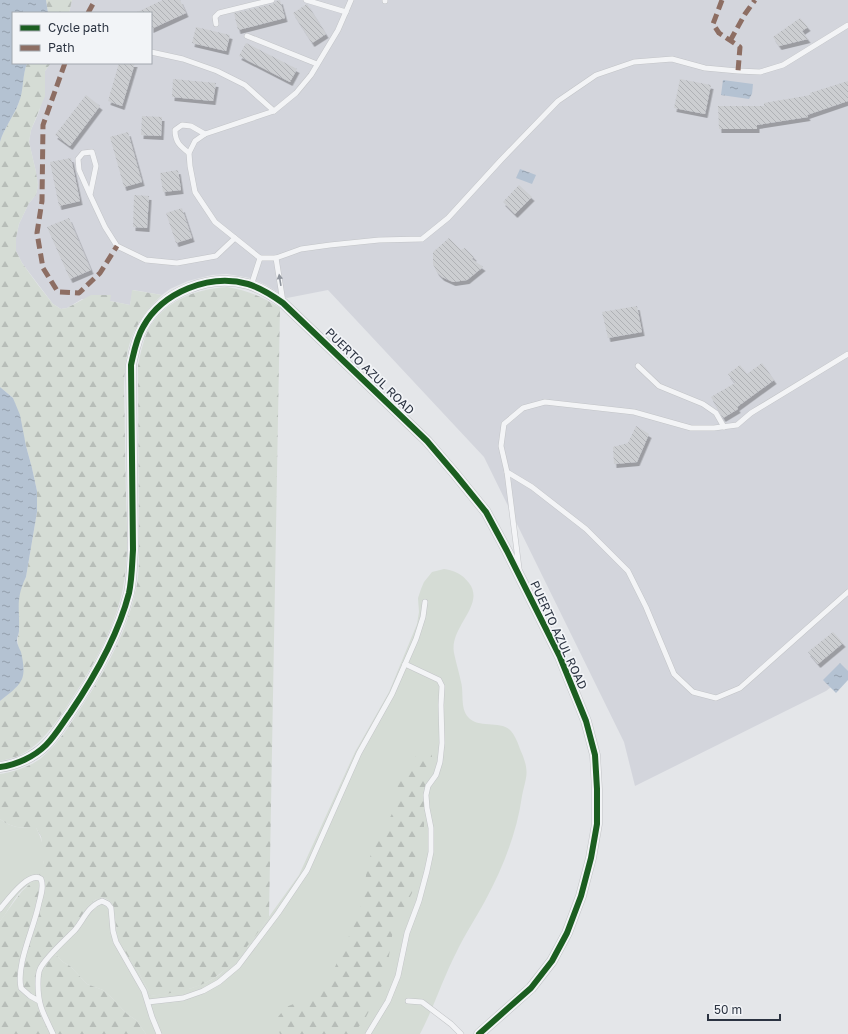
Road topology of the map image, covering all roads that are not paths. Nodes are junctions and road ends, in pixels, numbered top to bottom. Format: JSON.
{"nodes":[{"id":1,"x":272,"y":0,"type":"edge"},
{"id":2,"x":306,"y":0,"type":"edge"},
{"id":3,"x":351,"y":0,"type":"edge"},
{"id":4,"x":250,"y":2,"type":"edge"},
{"id":5,"x":346,"y":12,"type":"junction"},
{"id":6,"x":216,"y":24,"type":"dead end"},
{"id":7,"x":848,"y":25,"type":"edge"},
{"id":8,"x":247,"y":36,"type":"dead end"},
{"id":9,"x":152,"y":52,"type":"edge"},
{"id":10,"x":317,"y":64,"type":"junction"},
{"id":11,"x":274,"y":111,"type":"junction"},
{"id":12,"x":205,"y":134,"type":"junction"},
{"id":13,"x":189,"y":153,"type":"junction"},
{"id":14,"x":90,"y":195,"type":"junction"},
{"id":15,"x":235,"y":238,"type":"junction"},
{"id":16,"x":260,"y":258,"type":"junction"},
{"id":17,"x":276,"y":258,"type":"junction"},
{"id":18,"x":251,"y":286,"type":"junction"},
{"id":19,"x":283,"y":303,"type":"junction"},
{"id":20,"x":848,"y":354,"type":"edge"},
{"id":21,"x":638,"y":366,"type":"dead end"},
{"id":22,"x":724,"y":427,"type":"junction"},
{"id":23,"x":507,"y":472,"type":"junction"},
{"id":24,"x":520,"y":577,"type":"junction"},
{"id":25,"x":848,"y":592,"type":"edge"},
{"id":26,"x":425,"y":602,"type":"dead end"},
{"id":27,"x":406,"y":664,"type":"junction"},
{"id":28,"x":0,"y":767,"type":"edge"},
{"id":29,"x":0,"y":910,"type":"edge"},
{"id":30,"x":39,"y":1001,"type":"junction"},
{"id":31,"x":408,"y":1001,"type":"dead end"},
{"id":32,"x":148,"y":1002,"type":"junction"},
{"id":33,"x":53,"y":1034,"type":"edge"},
{"id":34,"x":159,"y":1034,"type":"edge"},
{"id":35,"x":368,"y":1034,"type":"edge"},
{"id":36,"x":461,"y":1034,"type":"edge"},
{"id":37,"x":479,"y":1034,"type":"edge"}],
"edges":[{"from":1,"to":4,"type":"lane"},
{"from":2,"to":5,"type":"lane"},
{"from":3,"to":5,"type":"lane"},
{"from":4,"to":6,"type":"lane"},
{"from":5,"to":10,"type":"lane"},
{"from":7,"to":17,"type":"lane"},
{"from":8,"to":10,"type":"lane"},
{"from":9,"to":11,"type":"lane"},
{"from":10,"to":11,"type":"lane"},
{"from":11,"to":12,"type":"lane"},
{"from":12,"to":13,"type":"lane"},
{"from":12,"to":13,"type":"lane"},
{"from":13,"to":15,"type":"lane"},
{"from":14,"to":14,"type":"lane"},
{"from":14,"to":15,"type":"lane"},
{"from":15,"to":16,"type":"lane"},
{"from":16,"to":17,"type":"lane"},
{"from":16,"to":18,"type":"lane"},
{"from":19,"to":17,"type":"lane","one_way":true},
{"from":18,"to":19,"type":"street","name":"PUERTO AZUL ROAD"},
{"from":18,"to":28,"type":"street","name":"PUERTO AZUL ROAD"},
{"from":19,"to":24,"type":"street","name":"PUERTO AZUL ROAD"},
{"from":20,"to":22,"type":"lane"},
{"from":21,"to":22,"type":"lane"},
{"from":22,"to":23,"type":"lane"},
{"from":23,"to":24,"type":"lane"},
{"from":23,"to":25,"type":"lane"},
{"from":24,"to":37,"type":"street","name":"PUERTO AZUL ROAD"},
{"from":26,"to":27,"type":"lane"},
{"from":27,"to":32,"type":"lane"},
{"from":27,"to":35,"type":"lane"},
{"from":29,"to":30,"type":"lane"},
{"from":30,"to":32,"type":"lane"},
{"from":30,"to":33,"type":"lane"},
{"from":31,"to":36,"type":"lane"},
{"from":32,"to":34,"type":"lane"}]}
